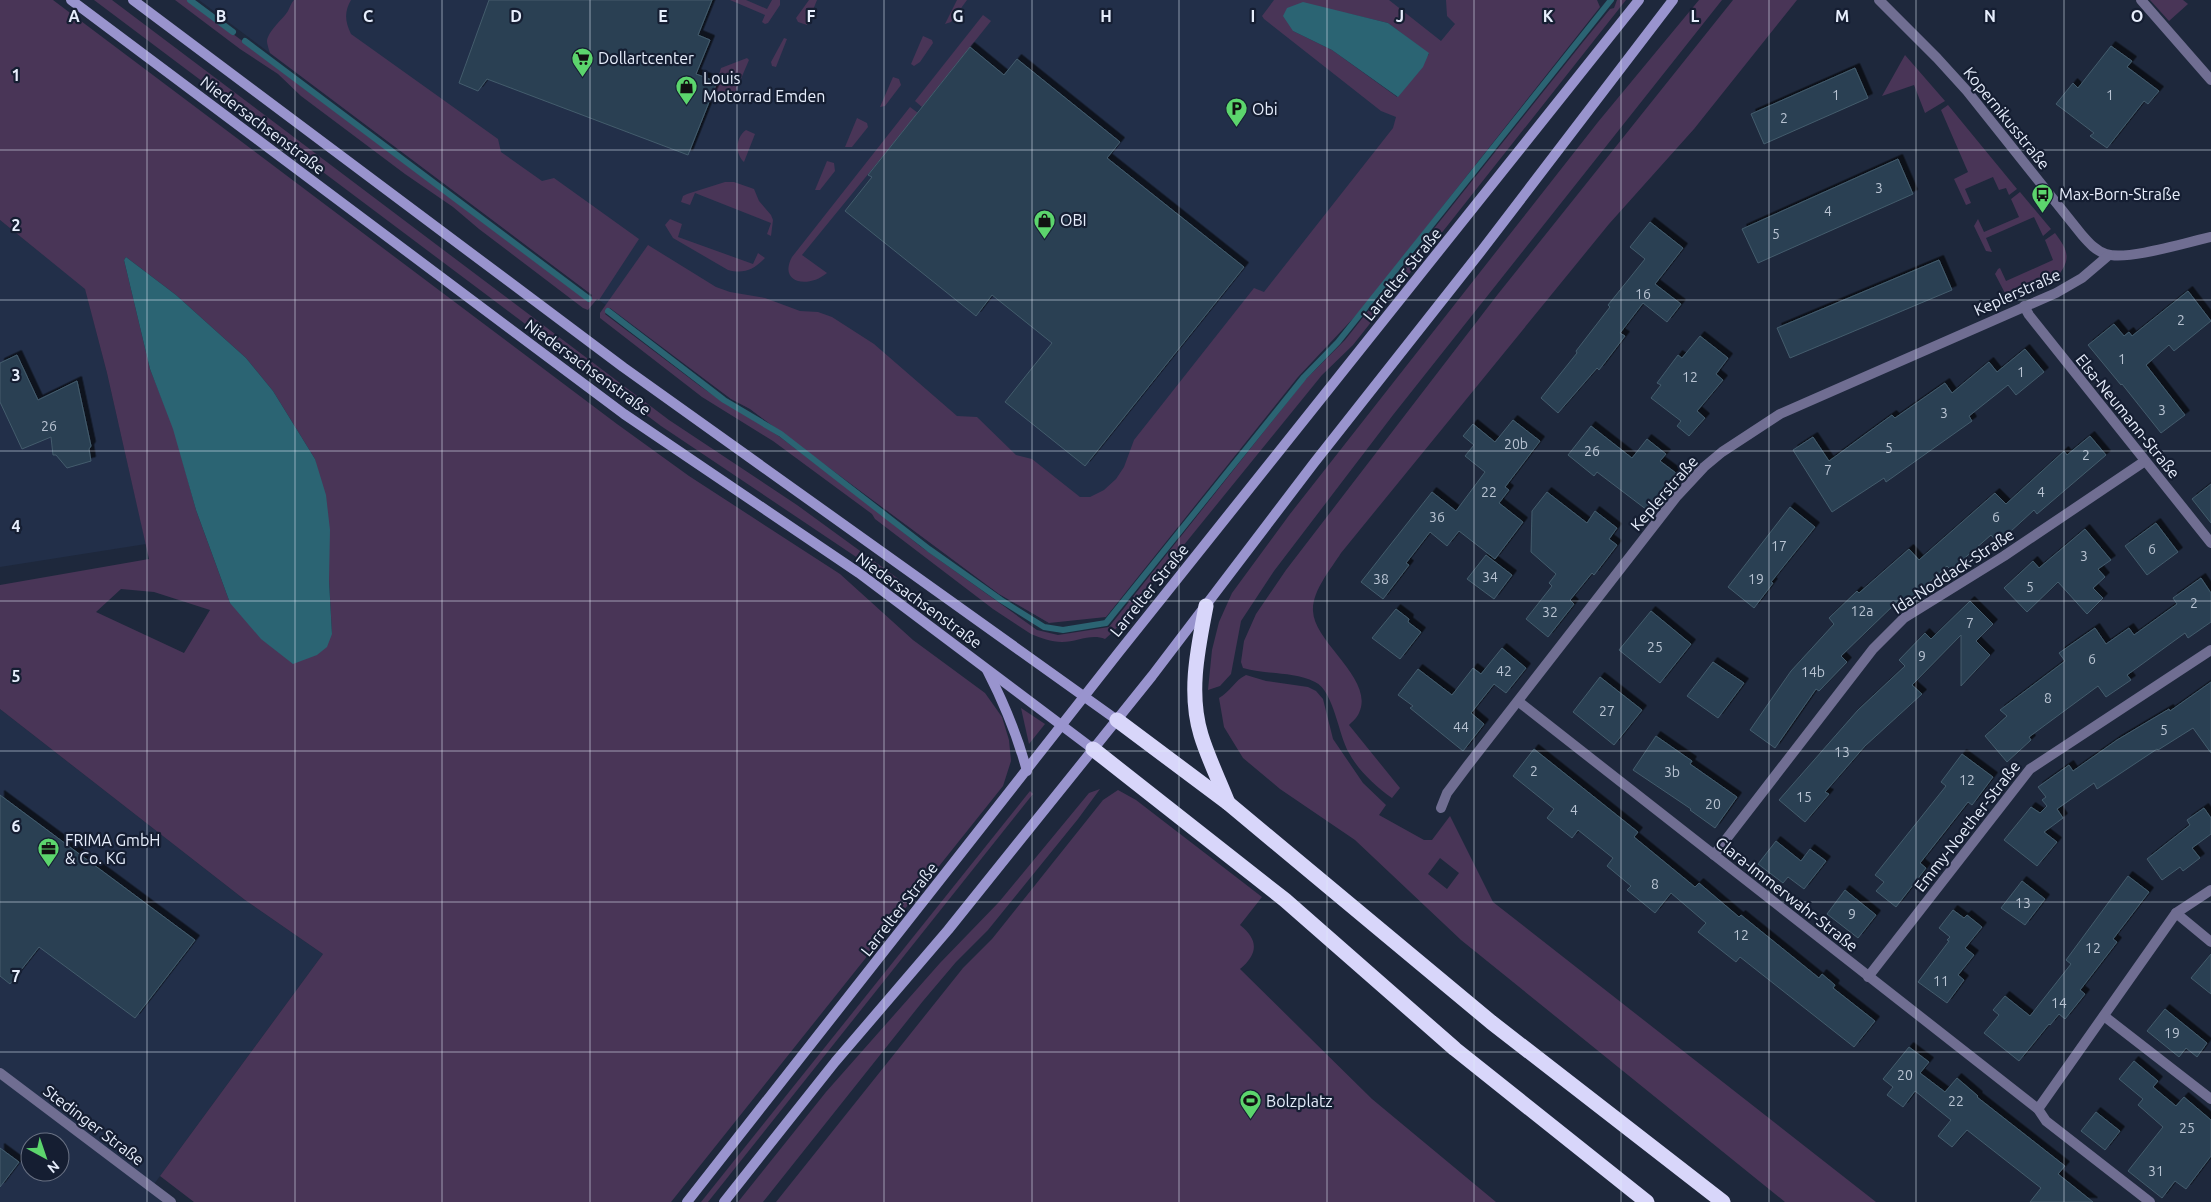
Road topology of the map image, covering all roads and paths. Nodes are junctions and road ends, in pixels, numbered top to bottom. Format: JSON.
{"nodes":[{"id":1,"x":71,"y":0,"type":"edge"},
{"id":2,"x":133,"y":0,"type":"edge"},
{"id":3,"x":1639,"y":0,"type":"edge"},
{"id":4,"x":1673,"y":0,"type":"edge"},
{"id":5,"x":1879,"y":0,"type":"edge"},
{"id":6,"x":2141,"y":0,"type":"edge"},
{"id":7,"x":2211,"y":80,"type":"edge"},
{"id":8,"x":2211,"y":237,"type":"edge"},
{"id":9,"x":2109,"y":255,"type":"junction"},
{"id":10,"x":2024,"y":306,"type":"junction"},
{"id":11,"x":2145,"y":461,"type":"junction"},
{"id":12,"x":2211,"y":544,"type":"edge"},
{"id":13,"x":1206,"y":606,"type":"junction"},
{"id":14,"x":2211,"y":650,"type":"edge"},
{"id":15,"x":986,"y":667,"type":"junction"},
{"id":16,"x":1083,"y":697,"type":"junction"},
{"id":17,"x":1519,"y":702,"type":"junction"},
{"id":18,"x":1117,"y":720,"type":"junction"},
{"id":19,"x":1063,"y":725,"type":"junction"},
{"id":20,"x":1094,"y":749,"type":"junction"},
{"id":21,"x":1026,"y":771,"type":"junction"},
{"id":22,"x":1228,"y":803,"type":"junction"},
{"id":23,"x":1441,"y":808,"type":"dead end"},
{"id":24,"x":1714,"y":855,"type":"junction"},
{"id":25,"x":2211,"y":890,"type":"edge"},
{"id":26,"x":2176,"y":913,"type":"junction"},
{"id":27,"x":2211,"y":942,"type":"edge"},
{"id":28,"x":1868,"y":977,"type":"junction"},
{"id":29,"x":2104,"y":1016,"type":"junction"},
{"id":30,"x":0,"y":1073,"type":"edge"},
{"id":31,"x":2211,"y":1099,"type":"edge"},
{"id":32,"x":2038,"y":1109,"type":"junction"},
{"id":33,"x":171,"y":1202,"type":"edge"},
{"id":34,"x":687,"y":1202,"type":"edge"},
{"id":35,"x":724,"y":1202,"type":"edge"},
{"id":36,"x":1647,"y":1202,"type":"edge"},
{"id":37,"x":1723,"y":1202,"type":"edge"},
{"id":38,"x":2150,"y":1202,"type":"edge"}],
"edges":[{"from":1,"to":15,"type":"main road","name":"Niedersachsenstraße"},
{"from":2,"to":16,"type":"main road","name":"Niedersachsenstraße"},
{"from":3,"to":16,"type":"main road","name":"Larrelter Straße"},
{"from":4,"to":13,"type":"main road"},
{"from":5,"to":9,"type":"street","name":"Kopernikusstraße"},
{"from":6,"to":7,"type":"street"},
{"from":8,"to":9,"type":"street"},
{"from":9,"to":10,"type":"street","name":"Keplerstraße"},
{"from":10,"to":11,"type":"street","name":"Elsa-Neumann-Straße"},
{"from":10,"to":17,"type":"street","name":"Keplerstraße"},
{"from":11,"to":12,"type":"street","name":"Elsa-Neumann-Straße"},
{"from":11,"to":24,"type":"street","name":"Ida-Noddack-Straße"},
{"from":13,"to":18,"type":"main road"},
{"from":13,"to":22,"type":"highway"},
{"from":14,"to":28,"type":"street","name":"Emmy-Noether-Straße"},
{"from":15,"to":19,"type":"main road","name":"Niedersachsenstraße"},
{"from":15,"to":21,"type":"main road"},
{"from":16,"to":18,"type":"main road","name":"Niedersachsenstraße"},
{"from":16,"to":19,"type":"main road","name":"Larrelter Straße"},
{"from":17,"to":23,"type":"street","name":"Keplerstraße"},
{"from":17,"to":24,"type":"street","name":"Clara-Immerwahr-Straße"},
{"from":18,"to":20,"type":"main road"},
{"from":18,"to":22,"type":"highway"},
{"from":19,"to":20,"type":"main road","name":"Niedersachsenstraße"},
{"from":19,"to":21,"type":"main road","name":"Larrelter Straße"},
{"from":20,"to":35,"type":"main road"},
{"from":20,"to":36,"type":"highway"},
{"from":21,"to":34,"type":"main road","name":"Larrelter Straße"},
{"from":22,"to":37,"type":"highway"},
{"from":24,"to":28,"type":"street","name":"Clara-Immerwahr-Straße"},
{"from":25,"to":26,"type":"street"},
{"from":26,"to":27,"type":"street"},
{"from":26,"to":29,"type":"street"},
{"from":28,"to":32,"type":"street","name":"Clara-Immerwahr-Straße"},
{"from":29,"to":31,"type":"street"},
{"from":29,"to":32,"type":"street"},
{"from":30,"to":33,"type":"street","name":"Stedinger Straße"},
{"from":32,"to":38,"type":"street","name":"Clara-Immerwahr-Straße"}]}
